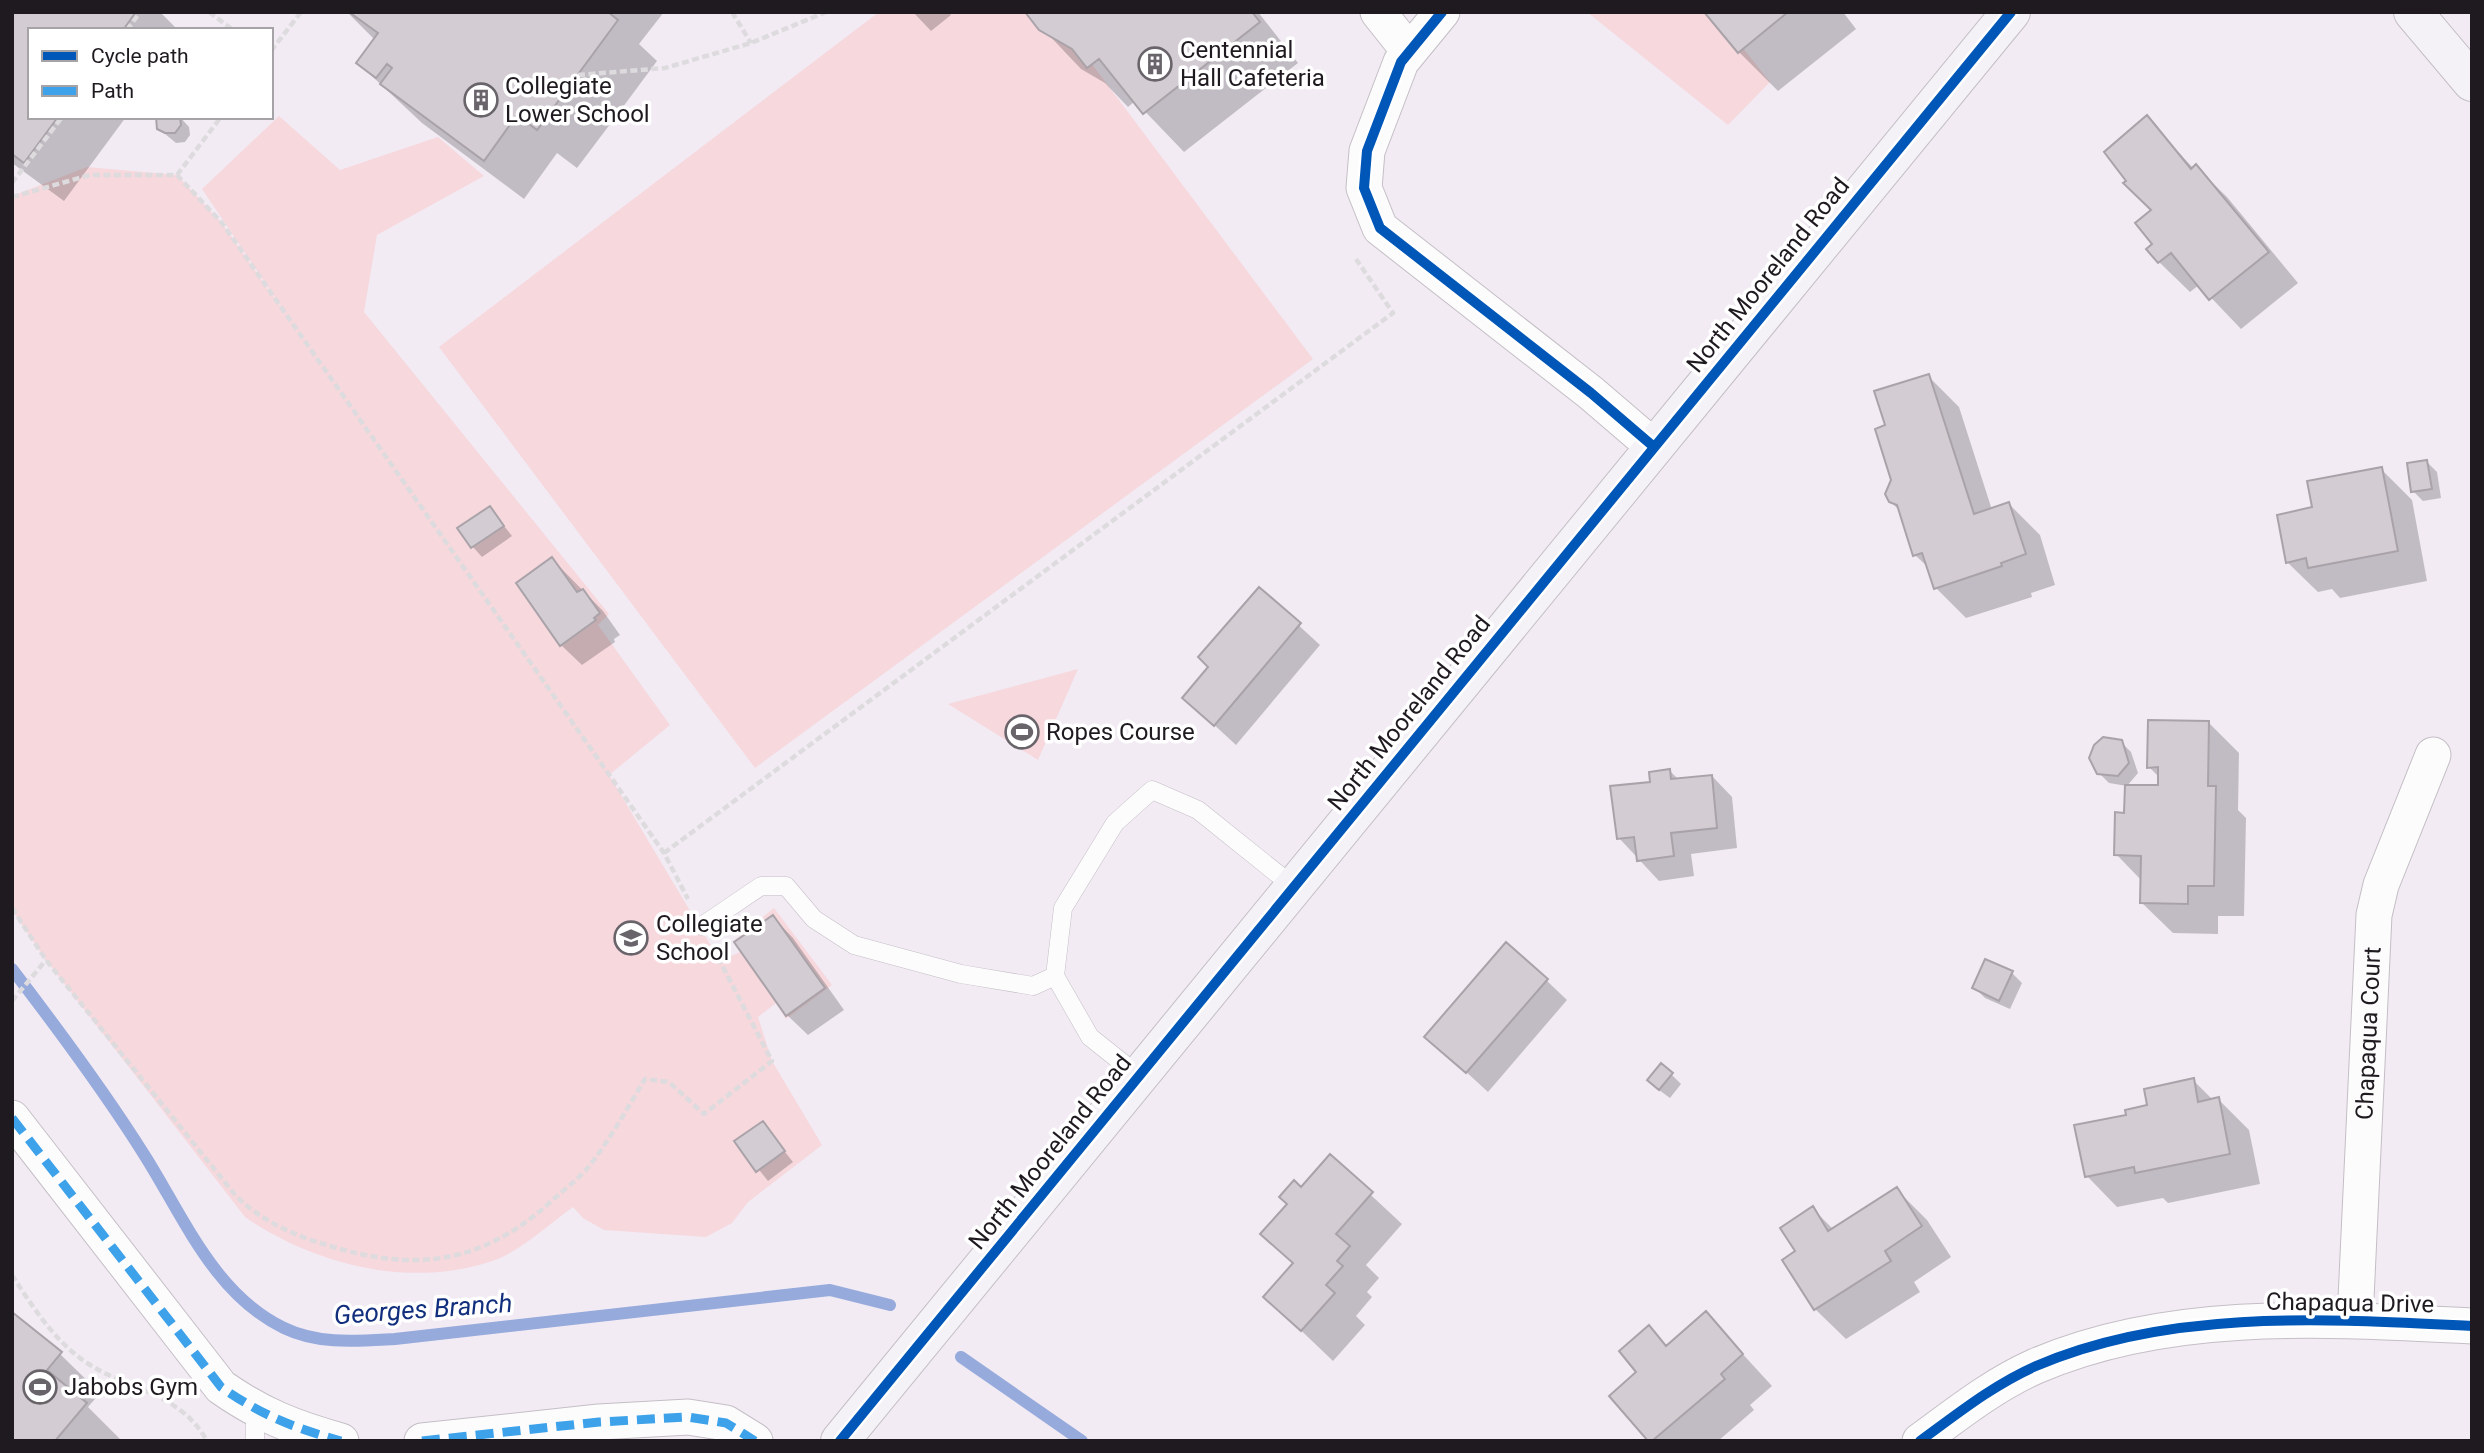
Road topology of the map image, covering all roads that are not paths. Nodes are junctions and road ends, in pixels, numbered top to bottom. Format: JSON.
{"nodes":[{"id":1,"x":1378,"y":12,"type":"edge"},
{"id":2,"x":1441,"y":12,"type":"edge"},
{"id":3,"x":2011,"y":12,"type":"edge"},
{"id":4,"x":2413,"y":12,"type":"edge"},
{"id":5,"x":1409,"y":51,"type":"junction"},
{"id":6,"x":2472,"y":82,"type":"edge"},
{"id":7,"x":1654,"y":447,"type":"junction"},
{"id":8,"x":2432,"y":755,"type":"dead end"},
{"id":9,"x":1294,"y":887,"type":"junction"},
{"id":10,"x":702,"y":926,"type":"road end"},
{"id":11,"x":1055,"y":976,"type":"junction"},
{"id":12,"x":1139,"y":1076,"type":"junction"},
{"id":13,"x":12,"y":1118,"type":"edge"},
{"id":14,"x":2355,"y":1320,"type":"junction"},
{"id":15,"x":2472,"y":1326,"type":"edge"},
{"id":16,"x":255,"y":1426,"type":"edge"},
{"id":17,"x":577,"y":1432,"type":"edge"},
{"id":18,"x":341,"y":1441,"type":"edge"},
{"id":19,"x":422,"y":1441,"type":"edge"},
{"id":20,"x":755,"y":1441,"type":"edge"},
{"id":21,"x":839,"y":1441,"type":"edge"},
{"id":22,"x":1920,"y":1441,"type":"edge"}],
"edges":[{"from":1,"to":5,"type":"street"},
{"from":2,"to":5,"type":"street"},
{"from":3,"to":7,"type":"street","name":"North Mooreland Road"},
{"from":4,"to":6,"type":"street"},
{"from":5,"to":7,"type":"street"},
{"from":7,"to":9,"type":"street","name":"North Mooreland Road"},
{"from":8,"to":14,"type":"street","name":"Chapaqua Court"},
{"from":9,"to":11,"type":"lane"},
{"from":9,"to":12,"type":"street","name":"North Mooreland Road"},
{"from":10,"to":11,"type":"lane"},
{"from":11,"to":12,"type":"lane"},
{"from":12,"to":21,"type":"street","name":"North Mooreland Road"},
{"from":13,"to":16,"type":"street"},
{"from":14,"to":15,"type":"street","name":"Chapaqua Drive"},
{"from":14,"to":22,"type":"street","name":"Chapaqua Drive"},
{"from":16,"to":18,"type":"street"},
{"from":17,"to":19,"type":"street"},
{"from":17,"to":20,"type":"street"}]}
